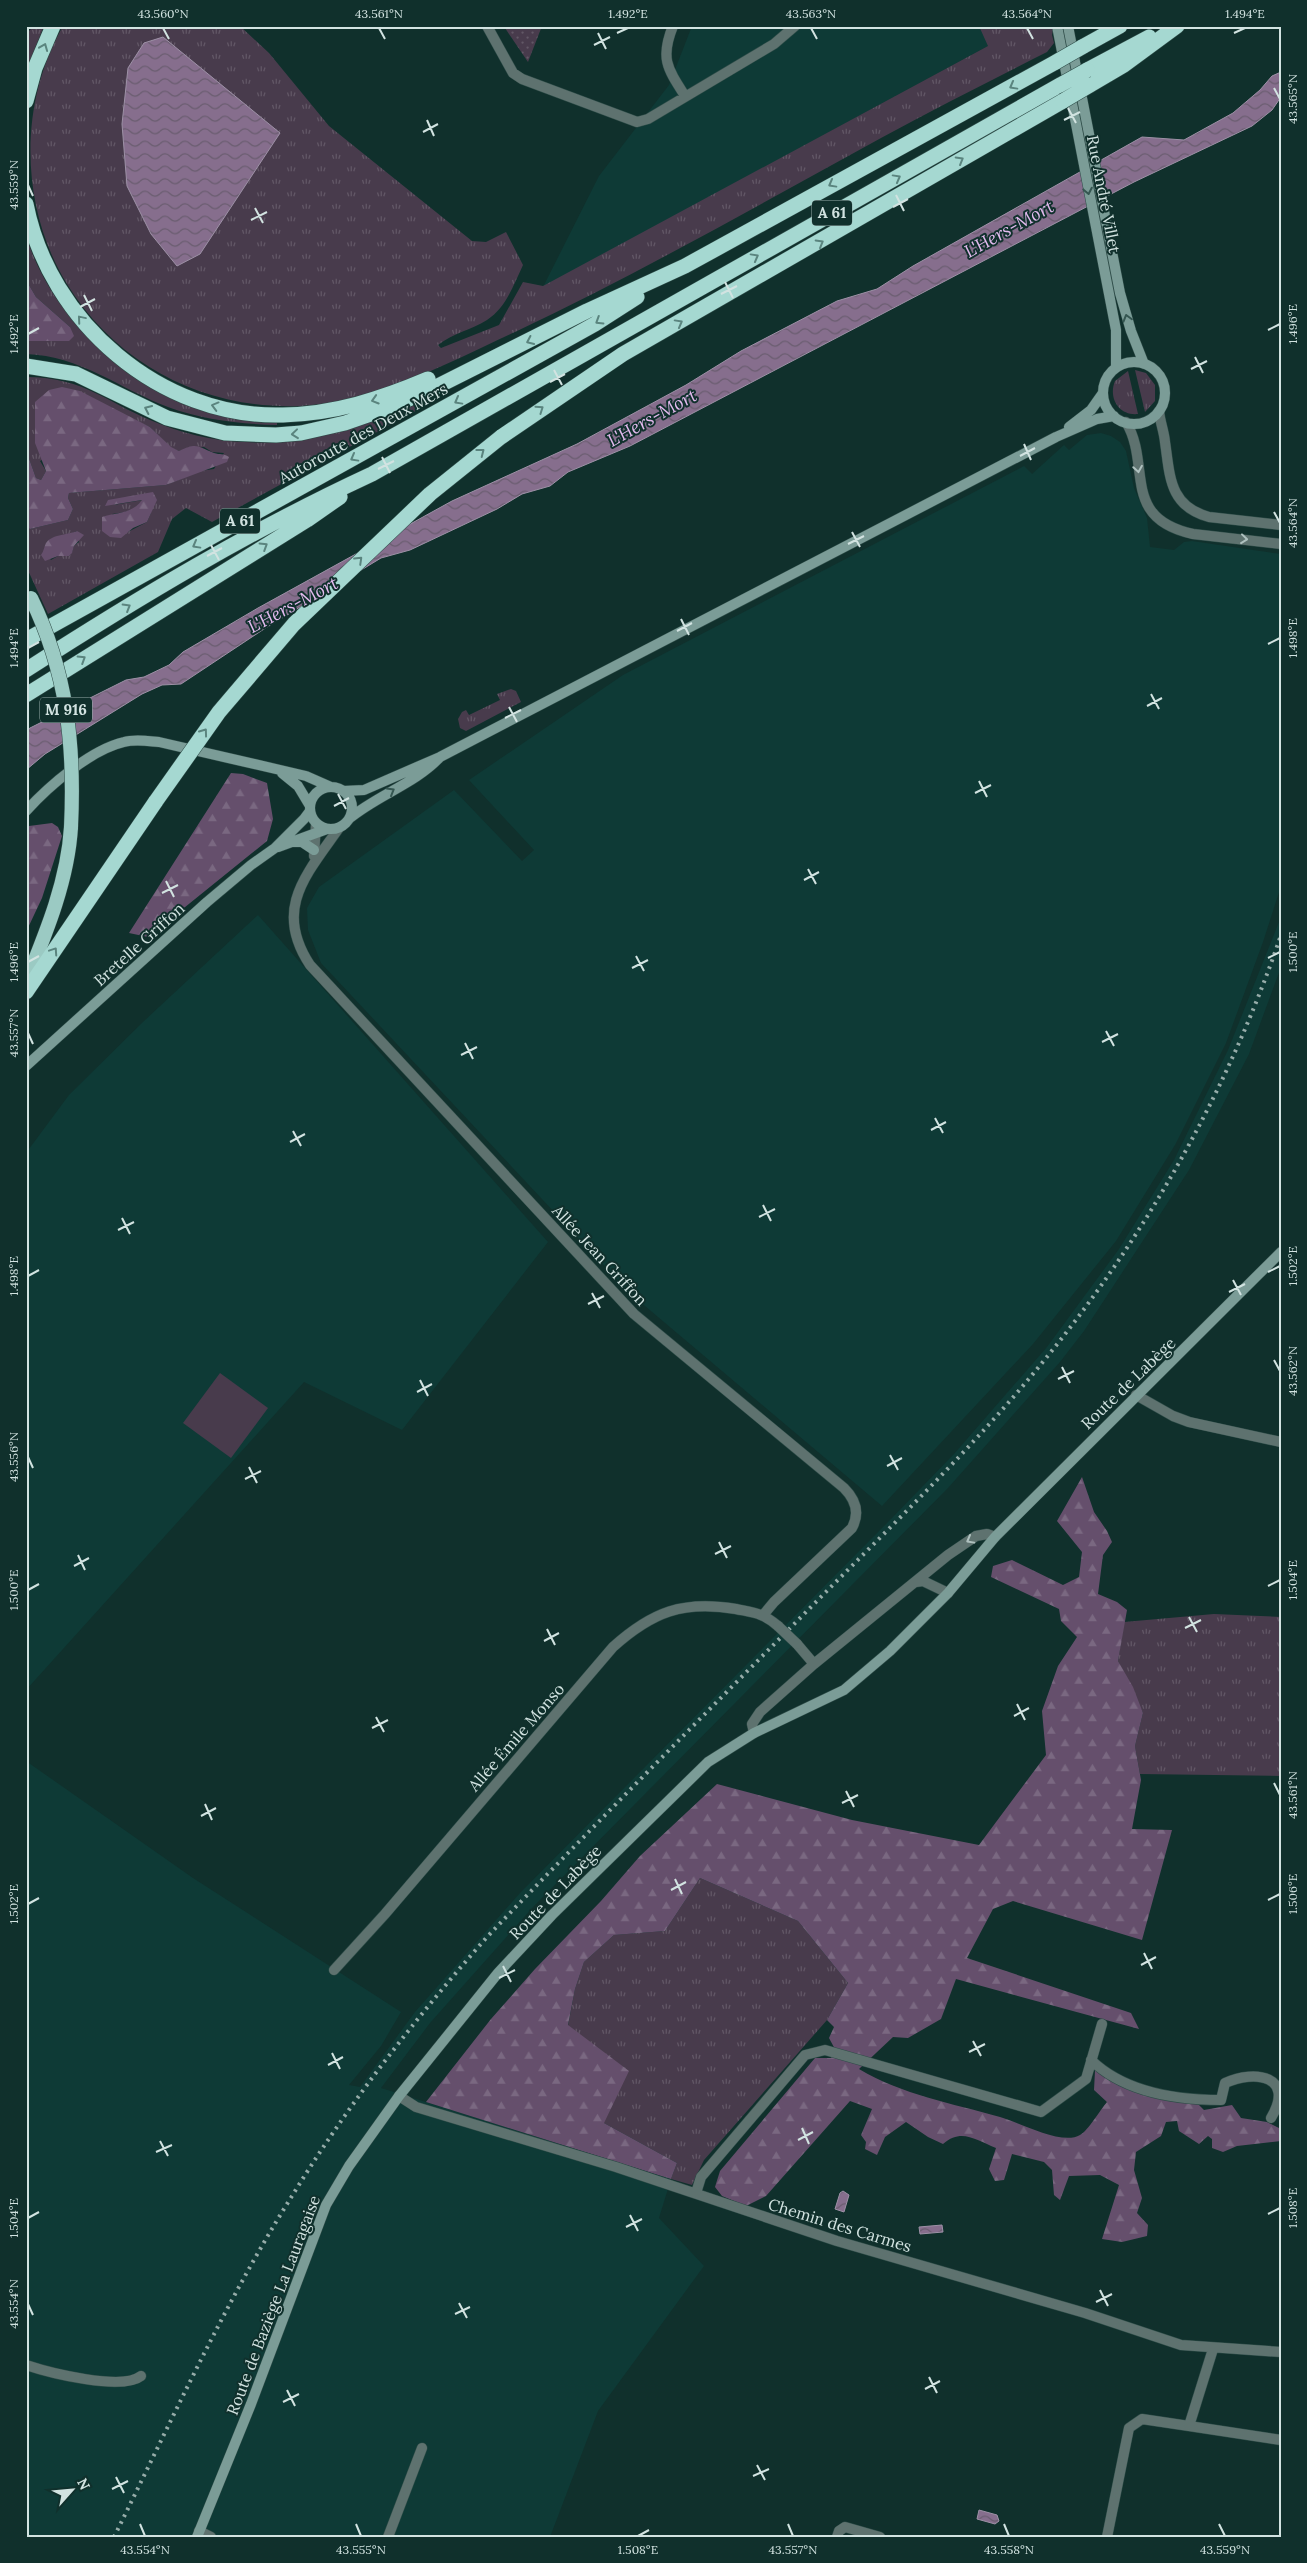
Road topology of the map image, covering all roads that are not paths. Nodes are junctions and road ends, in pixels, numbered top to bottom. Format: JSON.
{"nodes":[{"id":1,"x":53,"y":26,"type":"edge"},
{"id":2,"x":487,"y":26,"type":"edge"},
{"id":3,"x":673,"y":26,"type":"edge"},
{"id":4,"x":1057,"y":26,"type":"edge"},
{"id":5,"x":1068,"y":26,"type":"edge"},
{"id":6,"x":1120,"y":26,"type":"edge"},
{"id":7,"x":1169,"y":26,"type":"edge"},
{"id":8,"x":1177,"y":26,"type":"edge"},
{"id":9,"x":794,"y":28,"type":"edge"},
{"id":10,"x":1088,"y":78,"type":"junction"},
{"id":11,"x":685,"y":96,"type":"junction"},
{"id":12,"x":26,"y":101,"type":"edge"},
{"id":13,"x":26,"y":204,"type":"edge"},
{"id":14,"x":685,"y":266,"type":"junction"},
{"id":15,"x":503,"y":353,"type":"junction"},
{"id":16,"x":1144,"y":364,"type":"junction"},
{"id":17,"x":26,"y":366,"type":"edge"},
{"id":18,"x":1116,"y":367,"type":"junction"},
{"id":19,"x":52,"y":370,"type":"junction"},
{"id":20,"x":26,"y":373,"type":"edge"},
{"id":21,"x":1103,"y":393,"type":"junction"},
{"id":22,"x":1159,"y":411,"type":"junction"},
{"id":23,"x":1114,"y":416,"type":"junction"},
{"id":24,"x":1126,"y":422,"type":"junction"},
{"id":25,"x":1056,"y":437,"type":"junction"},
{"id":26,"x":372,"y":474,"type":"junction"},
{"id":27,"x":1281,"y":525,"type":"edge"},
{"id":28,"x":1281,"y":544,"type":"edge"},
{"id":29,"x":28,"y":594,"type":"edge"},
{"id":30,"x":26,"y":640,"type":"edge"},
{"id":31,"x":26,"y":670,"type":"edge"},
{"id":32,"x":26,"y":695,"type":"edge"},
{"id":33,"x":440,"y":757,"type":"junction"},
{"id":34,"x":279,"y":771,"type":"junction"},
{"id":35,"x":331,"y":787,"type":"junction"},
{"id":36,"x":343,"y":791,"type":"junction"},
{"id":37,"x":310,"y":808,"type":"junction"},
{"id":38,"x":26,"y":811,"type":"edge"},
{"id":39,"x":350,"y":818,"type":"junction"},
{"id":40,"x":71,"y":827,"type":"junction"},
{"id":41,"x":316,"y":828,"type":"junction"},
{"id":42,"x":339,"y":828,"type":"junction"},
{"id":43,"x":293,"y":842,"type":"junction"},
{"id":44,"x":275,"y":848,"type":"junction"},
{"id":45,"x":314,"y":855,"type":"junction"},
{"id":46,"x":27,"y":962,"type":"edge"},
{"id":47,"x":26,"y":982,"type":"edge"},
{"id":48,"x":26,"y":992,"type":"edge"},
{"id":49,"x":26,"y":1066,"type":"edge"},
{"id":50,"x":1281,"y":1252,"type":"edge"},
{"id":51,"x":1136,"y":1395,"type":"junction"},
{"id":52,"x":1281,"y":1442,"type":"edge"},
{"id":53,"x":995,"y":1536,"type":"junction"},
{"id":54,"x":916,"y":1582,"type":"junction"},
{"id":55,"x":948,"y":1593,"type":"junction"},
{"id":56,"x":764,"y":1614,"type":"junction"},
{"id":57,"x":814,"y":1664,"type":"junction"},
{"id":58,"x":754,"y":1733,"type":"junction"},
{"id":59,"x":334,"y":1970,"type":"dead end"},
{"id":60,"x":1102,"y":2024,"type":"dead end"},
{"id":61,"x":1091,"y":2060,"type":"junction"},
{"id":62,"x":399,"y":2096,"type":"junction"},
{"id":63,"x":1271,"y":2118,"type":"dead end"},
{"id":64,"x":696,"y":2193,"type":"junction"},
{"id":65,"x":1213,"y":2349,"type":"junction"},
{"id":66,"x":1281,"y":2352,"type":"edge"},
{"id":67,"x":26,"y":2366,"type":"edge"},
{"id":68,"x":141,"y":2376,"type":"dead end"},
{"id":69,"x":1190,"y":2426,"type":"junction"},
{"id":70,"x":1281,"y":2440,"type":"edge"},
{"id":71,"x":422,"y":2448,"type":"dead end"},
{"id":72,"x":198,"y":2534,"type":"edge"},
{"id":73,"x":211,"y":2537,"type":"edge"},
{"id":74,"x":388,"y":2537,"type":"edge"},
{"id":75,"x":837,"y":2537,"type":"edge"},
{"id":76,"x":880,"y":2537,"type":"edge"},
{"id":77,"x":1107,"y":2537,"type":"edge"}],
"edges":[{"from":12,"to":1,"type":"highway","one_way":true},
{"from":2,"to":11,"type":"street"},
{"from":3,"to":11,"type":"street"},
{"from":4,"to":18,"type":"main road","name":"Rue André Villet","one_way":true},
{"from":16,"to":5,"type":"main road","name":"Rue André Villet","one_way":true},
{"from":6,"to":14,"type":"highway","number":"A 61","one_way":true,"bridge":true},
{"from":7,"to":10,"type":"highway","number":"A 61"},
{"from":8,"to":10,"type":"highway"},
{"from":9,"to":11,"type":"street"},
{"from":26,"to":10,"type":"highway","number":"A 61","one_way":true,"bridge":true},
{"from":48,"to":10,"type":"highway","one_way":true,"bridge":true},
{"from":15,"to":13,"type":"highway","one_way":true},
{"from":14,"to":15,"type":"highway","one_way":true},
{"from":14,"to":30,"type":"highway","name":"Autoroute des Deux Mers","number":"A 61","one_way":true},
{"from":15,"to":19,"type":"highway","one_way":true},
{"from":16,"to":18,"type":"main road"},
{"from":16,"to":22,"type":"main road"},
{"from":17,"to":19,"type":"highway"},
{"from":18,"to":21,"type":"main road"},
{"from":19,"to":20,"type":"highway"},
{"from":21,"to":23,"type":"main road"},
{"from":21,"to":25,"type":"main road"},
{"from":22,"to":24,"type":"main road"},
{"from":22,"to":27,"type":"street"},
{"from":23,"to":24,"type":"main road"},
{"from":23,"to":25,"type":"main road"},
{"from":24,"to":28,"type":"street","one_way":true},
{"from":25,"to":33,"type":"main road"},
{"from":31,"to":26,"type":"highway","one_way":true},
{"from":32,"to":26,"type":"highway","number":"A 61","one_way":true},
{"from":29,"to":40,"type":"highway","number":"M 916","bridge":true},
{"from":33,"to":36,"type":"main road"},
{"from":39,"to":33,"type":"main road","one_way":true},
{"from":34,"to":35,"type":"main road"},
{"from":34,"to":37,"type":"main road"},
{"from":34,"to":38,"type":"main road"},
{"from":35,"to":36,"type":"main road"},
{"from":35,"to":37,"type":"main road"},
{"from":36,"to":39,"type":"main road"},
{"from":37,"to":41,"type":"main road"},
{"from":37,"to":44,"type":"main road","name":"Bretelle Griffon"},
{"from":39,"to":42,"type":"main road"},
{"from":40,"to":46,"type":"highway","number":"M 916"},
{"from":40,"to":47,"type":"highway","number":"M 916"},
{"from":41,"to":42,"type":"main road","name":"Bretelle Griffon"},
{"from":41,"to":43,"type":"main road","name":"Bretelle Griffon"},
{"from":41,"to":45,"type":"street","name":"Allée Jean Griffon"},
{"from":42,"to":45,"type":"street","name":"Allée Jean Griffon"},
{"from":43,"to":44,"type":"main road","name":"Bretelle Griffon"},
{"from":43,"to":45,"type":"main road"},
{"from":44,"to":49,"type":"main road","name":"Bretelle Griffon"},
{"from":45,"to":56,"type":"street","name":"Allée Jean Griffon"},
{"from":50,"to":51,"type":"main road","name":"Route de Labège"},
{"from":51,"to":52,"type":"street"},
{"from":51,"to":53,"type":"main road","name":"Route de Labège"},
{"from":53,"to":54,"type":"street","one_way":true},
{"from":53,"to":55,"type":"main road","name":"Route de Labège"},
{"from":54,"to":55,"type":"street"},
{"from":54,"to":57,"type":"street"},
{"from":55,"to":58,"type":"main road","name":"Route de Labège"},
{"from":56,"to":57,"type":"street","bridge":true},
{"from":56,"to":59,"type":"street","name":"Allée Émile Monso"},
{"from":57,"to":58,"type":"street"},
{"from":58,"to":62,"type":"main road","name":"Route de Labège"},
{"from":60,"to":61,"type":"street"},
{"from":61,"to":63,"type":"street"},
{"from":61,"to":64,"type":"street"},
{"from":62,"to":64,"type":"street","name":"Chemin des Carmes"},
{"from":62,"to":72,"type":"main road","name":"Route de Baziège La Lauragaise"},
{"from":64,"to":65,"type":"street","name":"Chemin des Carmes"},
{"from":65,"to":66,"type":"street","name":"Chemin des Carmes"},
{"from":65,"to":69,"type":"street"},
{"from":67,"to":68,"type":"street"},
{"from":69,"to":70,"type":"street"},
{"from":69,"to":77,"type":"street"},
{"from":71,"to":74,"type":"street"},
{"from":72,"to":73,"type":"street"},
{"from":75,"to":76,"type":"street"}]}
